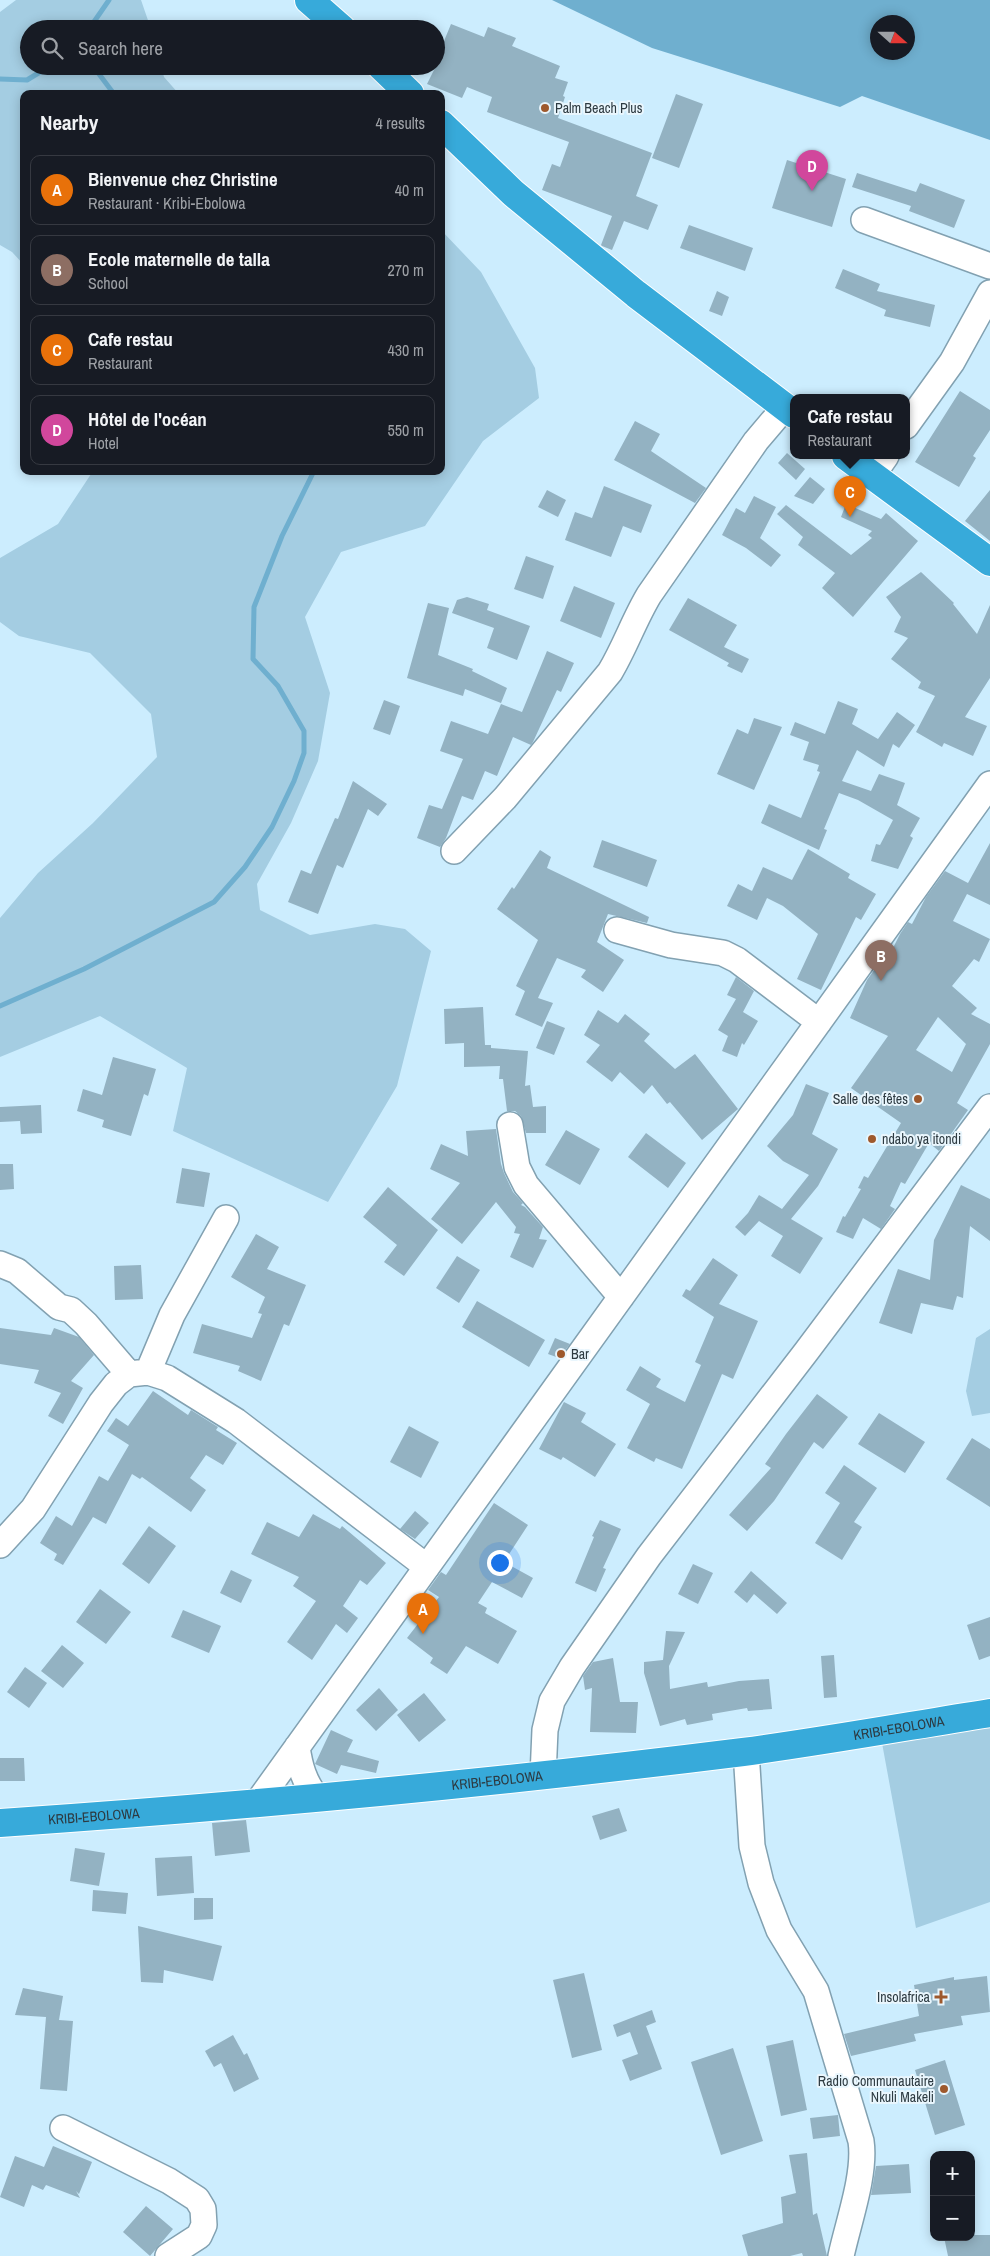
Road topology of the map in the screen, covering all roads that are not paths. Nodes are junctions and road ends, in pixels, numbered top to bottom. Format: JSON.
{"nodes":[{"id":1,"x":309,"y":0,"type":"edge"},
{"id":2,"x":332,"y":20,"type":"edge"},
{"id":3,"x":391,"y":75,"type":"edge"},
{"id":4,"x":406,"y":90,"type":"edge"},
{"id":5,"x":445,"y":128,"type":"edge"},
{"id":6,"x":864,"y":220,"type":"dead end"},
{"id":7,"x":990,"y":266,"type":"edge"},
{"id":8,"x":990,"y":293,"type":"edge"},
{"id":9,"x":789,"y":411,"type":"edge"},
{"id":10,"x":910,"y":420,"type":"edge"},
{"id":11,"x":856,"y":459,"type":"edge"},
{"id":12,"x":879,"y":466,"type":"edge"},
{"id":13,"x":990,"y":562,"type":"edge"},
{"id":14,"x":990,"y":784,"type":"edge"},
{"id":15,"x":454,"y":851,"type":"dead end"},
{"id":16,"x":617,"y":930,"type":"dead end"},
{"id":17,"x":819,"y":1022,"type":"junction"},
{"id":18,"x":990,"y":1107,"type":"edge"},
{"id":19,"x":510,"y":1125,"type":"dead end"},
{"id":20,"x":226,"y":1218,"type":"dead end"},
{"id":21,"x":0,"y":1264,"type":"edge"},
{"id":22,"x":621,"y":1297,"type":"junction"},
{"id":23,"x":139,"y":1373,"type":"junction"},
{"id":24,"x":0,"y":1545,"type":"edge"},
{"id":25,"x":427,"y":1567,"type":"junction"},
{"id":26,"x":990,"y":1713,"type":"edge"},
{"id":27,"x":297,"y":1747,"type":"junction"},
{"id":28,"x":746,"y":1751,"type":"junction"},
{"id":29,"x":543,"y":1776,"type":"junction"},
{"id":30,"x":316,"y":1797,"type":"junction"},
{"id":31,"x":257,"y":1803,"type":"junction"},
{"id":32,"x":0,"y":1823,"type":"edge"},
{"id":33,"x":63,"y":2128,"type":"dead end"},
{"id":34,"x":168,"y":2256,"type":"edge"},
{"id":35,"x":840,"y":2256,"type":"edge"}],
"edges":[{"from":1,"to":2,"type":"highway"},
{"from":3,"to":4,"type":"highway"},
{"from":5,"to":9,"type":"highway"},
{"from":6,"to":7,"type":"street"},
{"from":8,"to":10,"type":"street"},
{"from":9,"to":15,"type":"street"},
{"from":11,"to":12,"type":"highway"},
{"from":12,"to":13,"type":"highway"},
{"from":14,"to":17,"type":"street"},
{"from":16,"to":17,"type":"street"},
{"from":17,"to":22,"type":"street"},
{"from":18,"to":29,"type":"street"},
{"from":19,"to":22,"type":"street"},
{"from":20,"to":23,"type":"street"},
{"from":21,"to":23,"type":"street"},
{"from":22,"to":25,"type":"street"},
{"from":23,"to":24,"type":"street"},
{"from":23,"to":25,"type":"street"},
{"from":25,"to":27,"type":"street"},
{"from":26,"to":28,"type":"highway","name":"KRIBI-EBOLOWA"},
{"from":27,"to":30,"type":"street"},
{"from":27,"to":31,"type":"street"},
{"from":28,"to":29,"type":"highway","name":"KRIBI-EBOLOWA"},
{"from":28,"to":35,"type":"street"},
{"from":29,"to":30,"type":"highway","name":"KRIBI-EBOLOWA"},
{"from":30,"to":31,"type":"highway","name":"KRIBI-EBOLOWA"},
{"from":31,"to":32,"type":"highway","name":"KRIBI-EBOLOWA"},
{"from":33,"to":34,"type":"street"}]}
